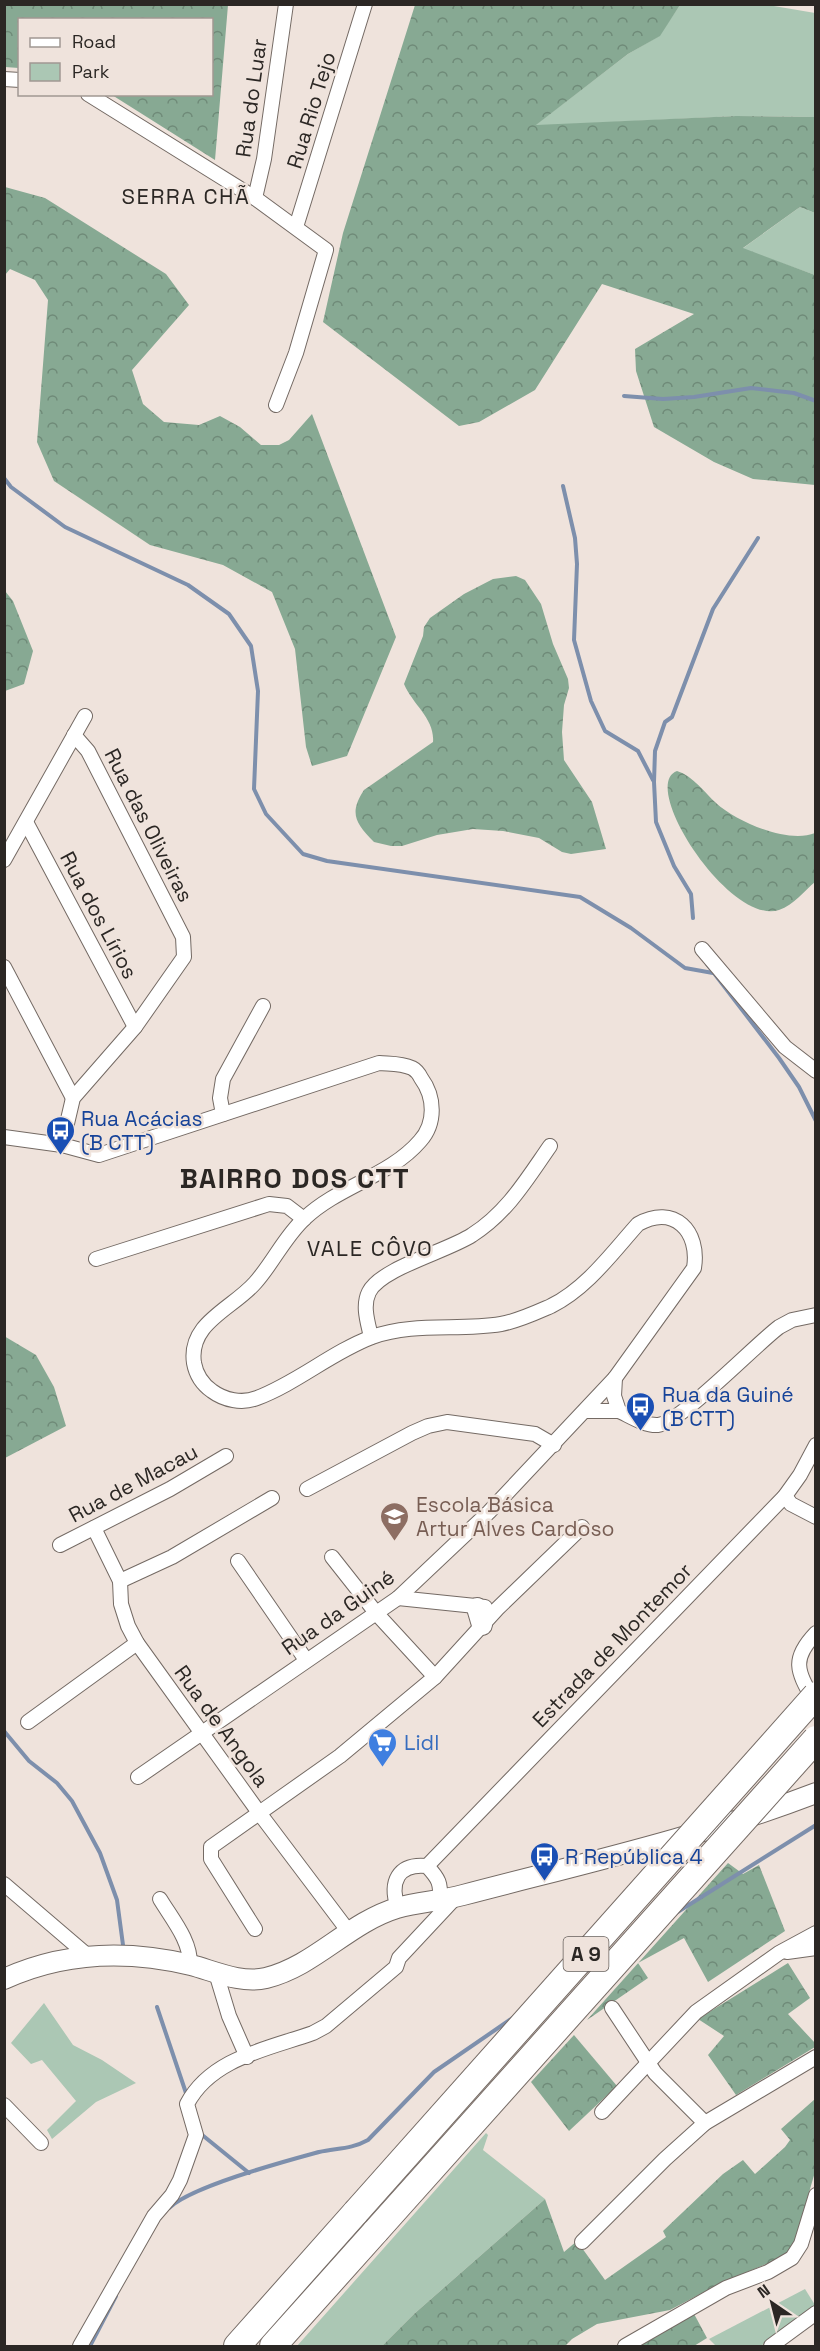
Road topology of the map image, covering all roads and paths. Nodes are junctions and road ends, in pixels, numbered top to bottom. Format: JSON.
{"nodes":[{"id":1,"x":286,"y":4,"type":"edge"},
{"id":2,"x":366,"y":4,"type":"edge"},
{"id":3,"x":91,"y":96,"type":"edge"},
{"id":4,"x":255,"y":198,"type":"junction"},
{"id":5,"x":296,"y":227,"type":"junction"},
{"id":6,"x":276,"y":405,"type":"dead end"},
{"id":7,"x":85,"y":716,"type":"dead end"},
{"id":8,"x":74,"y":735,"type":"junction"},
{"id":9,"x":26,"y":822,"type":"junction"},
{"id":10,"x":4,"y":860,"type":"edge"},
{"id":11,"x":702,"y":949,"type":"dead end"},
{"id":12,"x":4,"y":967,"type":"edge"},
{"id":13,"x":263,"y":1006,"type":"dead end"},
{"id":14,"x":135,"y":1027,"type":"junction"},
{"id":15,"x":816,"y":1071,"type":"edge"},
{"id":16,"x":73,"y":1098,"type":"junction"},
{"id":17,"x":223,"y":1114,"type":"junction"},
{"id":18,"x":4,"y":1137,"type":"edge"},
{"id":19,"x":62,"y":1145,"type":"junction"},
{"id":20,"x":550,"y":1146,"type":"dead end"},
{"id":21,"x":304,"y":1219,"type":"junction"},
{"id":22,"x":96,"y":1259,"type":"dead end"},
{"id":23,"x":816,"y":1315,"type":"edge"},
{"id":24,"x":371,"y":1338,"type":"junction"},
{"id":25,"x":615,"y":1378,"type":"junction"},
{"id":26,"x":585,"y":1411,"type":"junction"},
{"id":27,"x":619,"y":1411,"type":"junction"},
{"id":28,"x":554,"y":1445,"type":"junction"},
{"id":29,"x":816,"y":1445,"type":"edge"},
{"id":30,"x":226,"y":1456,"type":"dead end"},
{"id":31,"x":307,"y":1489,"type":"dead end"},
{"id":32,"x":785,"y":1496,"type":"junction"},
{"id":33,"x":272,"y":1498,"type":"dead end"},
{"id":34,"x":816,"y":1517,"type":"edge"},
{"id":35,"x":582,"y":1527,"type":"dead end"},
{"id":36,"x":94,"y":1528,"type":"junction"},
{"id":37,"x":60,"y":1545,"type":"dead end"},
{"id":38,"x":332,"y":1557,"type":"dead end"},
{"id":39,"x":238,"y":1561,"type":"dead end"},
{"id":40,"x":428,"y":1570,"type":"junction"},
{"id":41,"x":120,"y":1581,"type":"junction"},
{"id":42,"x":398,"y":1598,"type":"junction"},
{"id":43,"x":428,"y":1601,"type":"junction"},
{"id":44,"x":377,"y":1614,"type":"junction"},
{"id":45,"x":479,"y":1616,"type":"junction"},
{"id":46,"x":816,"y":1633,"type":"edge"},
{"id":47,"x":137,"y":1643,"type":"junction"},
{"id":48,"x":306,"y":1660,"type":"junction"},
{"id":49,"x":435,"y":1677,"type":"junction"},
{"id":50,"x":816,"y":1695,"type":"edge"},
{"id":51,"x":816,"y":1703,"type":"edge"},
{"id":52,"x":28,"y":1722,"type":"dead end"},
{"id":53,"x":202,"y":1734,"type":"junction"},
{"id":54,"x":816,"y":1739,"type":"edge"},
{"id":55,"x":138,"y":1777,"type":"dead end"},
{"id":56,"x":816,"y":1793,"type":"edge"},
{"id":57,"x":260,"y":1814,"type":"junction"},
{"id":58,"x":427,"y":1866,"type":"junction"},
{"id":59,"x":4,"y":1884,"type":"edge"},
{"id":60,"x":160,"y":1899,"type":"dead end"},
{"id":61,"x":448,"y":1899,"type":"junction"},
{"id":62,"x":398,"y":1908,"type":"junction"},
{"id":63,"x":255,"y":1929,"type":"dead end"},
{"id":64,"x":349,"y":1932,"type":"junction"},
{"id":65,"x":816,"y":1933,"type":"edge"},
{"id":66,"x":816,"y":1948,"type":"edge"},
{"id":67,"x":779,"y":1953,"type":"junction"},
{"id":68,"x":87,"y":1955,"type":"junction"},
{"id":69,"x":190,"y":1965,"type":"junction"},
{"id":70,"x":216,"y":1973,"type":"junction"},
{"id":71,"x":4,"y":1978,"type":"edge"},
{"id":72,"x":612,"y":2008,"type":"dead end"},
{"id":73,"x":816,"y":2056,"type":"edge"},
{"id":74,"x":247,"y":2057,"type":"junction"},
{"id":75,"x":648,"y":2062,"type":"junction"},
{"id":76,"x":4,"y":2105,"type":"edge"},
{"id":77,"x":602,"y":2112,"type":"dead end"},
{"id":78,"x":705,"y":2123,"type":"junction"},
{"id":79,"x":41,"y":2143,"type":"dead end"},
{"id":80,"x":816,"y":2195,"type":"edge"},
{"id":81,"x":582,"y":2242,"type":"dead end"},
{"id":82,"x":816,"y":2313,"type":"edge"},
{"id":83,"x":788,"y":2342,"type":"edge"},
{"id":84,"x":80,"y":2346,"type":"edge"},
{"id":85,"x":237,"y":2346,"type":"edge"},
{"id":86,"x":273,"y":2346,"type":"edge"},
{"id":87,"x":625,"y":2346,"type":"edge"},
{"id":88,"x":771,"y":2346,"type":"edge"}],
"edges":[{"from":1,"to":4,"type":"street","name":"Rua do Luar"},
{"from":2,"to":5,"type":"street","name":"Rua Rio Tejo"},
{"from":3,"to":4,"type":"street"},
{"from":4,"to":5,"type":"street"},
{"from":5,"to":6,"type":"street"},
{"from":7,"to":8,"type":"street"},
{"from":8,"to":9,"type":"street"},
{"from":8,"to":14,"type":"street","name":"Rua das Oliveiras"},
{"from":9,"to":10,"type":"street"},
{"from":9,"to":14,"type":"street","name":"Rua dos Lírios"},
{"from":11,"to":15,"type":"street"},
{"from":12,"to":16,"type":"street"},
{"from":13,"to":17,"type":"street"},
{"from":14,"to":16,"type":"street"},
{"from":16,"to":19,"type":"street"},
{"from":17,"to":19,"type":"street"},
{"from":17,"to":21,"type":"street","name":"Rua da Guiné"},
{"from":18,"to":19,"type":"street"},
{"from":20,"to":24,"type":"street"},
{"from":21,"to":22,"type":"street"},
{"from":21,"to":24,"type":"street","name":"Rua da Guiné"},
{"from":23,"to":27,"type":"street"},
{"from":24,"to":25,"type":"street","name":"Rua da Guiné"},
{"from":25,"to":26,"type":"street","name":"Rua da Guiné"},
{"from":25,"to":27,"type":"street"},
{"from":26,"to":27,"type":"street"},
{"from":26,"to":28,"type":"street","name":"Rua da Guiné"},
{"from":28,"to":31,"type":"street"},
{"from":28,"to":40,"type":"street","name":"Rua da Guiné"},
{"from":29,"to":32,"type":"street","name":"Estrada de Montemor"},
{"from":30,"to":36,"type":"street","name":"Rua de Macau"},
{"from":32,"to":34,"type":"street"},
{"from":32,"to":58,"type":"street","name":"Estrada de Montemor"},
{"from":33,"to":41,"type":"street"},
{"from":35,"to":45,"type":"street"},
{"from":36,"to":37,"type":"street","name":"Rua de Macau"},
{"from":36,"to":41,"type":"street","name":"Rua de Angola"},
{"from":38,"to":44,"type":"street"},
{"from":39,"to":48,"type":"street"},
{"from":40,"to":42,"type":"street","name":"Rua da Guiné"},
{"from":40,"to":43,"type":"street"},
{"from":41,"to":47,"type":"street","name":"Rua de Angola"},
{"from":42,"to":43,"type":"street"},
{"from":42,"to":44,"type":"street","name":"Rua da Guiné"},
{"from":43,"to":45,"type":"street"},
{"from":44,"to":48,"type":"street","name":"Rua da Guiné"},
{"from":44,"to":49,"type":"street"},
{"from":45,"to":49,"type":"street"},
{"from":46,"to":51,"type":"street"},
{"from":47,"to":52,"type":"street"},
{"from":47,"to":53,"type":"street","name":"Rua de Angola"},
{"from":48,"to":53,"type":"street","name":"Rua da Guiné"},
{"from":49,"to":57,"type":"street"},
{"from":50,"to":85,"type":"highway","number":"A 9","bridge":true},
{"from":53,"to":55,"type":"street","name":"Rua da Guiné"},
{"from":53,"to":57,"type":"street","name":"Rua de Angola"},
{"from":54,"to":86,"type":"highway","number":"A 9","bridge":true},
{"from":56,"to":61,"type":"main road"},
{"from":57,"to":63,"type":"street"},
{"from":57,"to":64,"type":"street","name":"Rua de Angola"},
{"from":58,"to":61,"type":"street"},
{"from":58,"to":62,"type":"street"},
{"from":59,"to":68,"type":"street"},
{"from":60,"to":69,"type":"street"},
{"from":61,"to":62,"type":"main road"},
{"from":61,"to":74,"type":"street"},
{"from":62,"to":64,"type":"main road"},
{"from":64,"to":70,"type":"main road"},
{"from":65,"to":67,"type":"street"},
{"from":66,"to":67,"type":"street"},
{"from":67,"to":75,"type":"street"},
{"from":68,"to":69,"type":"main road"},
{"from":68,"to":71,"type":"main road"},
{"from":69,"to":70,"type":"main road"},
{"from":70,"to":74,"type":"street"},
{"from":72,"to":75,"type":"street"},
{"from":73,"to":78,"type":"street"},
{"from":74,"to":84,"type":"street"},
{"from":75,"to":77,"type":"street"},
{"from":75,"to":78,"type":"street"},
{"from":76,"to":79,"type":"street"},
{"from":78,"to":81,"type":"street"},
{"from":80,"to":87,"type":"street"},
{"from":82,"to":83,"type":"street"},
{"from":83,"to":88,"type":"street"}]}
